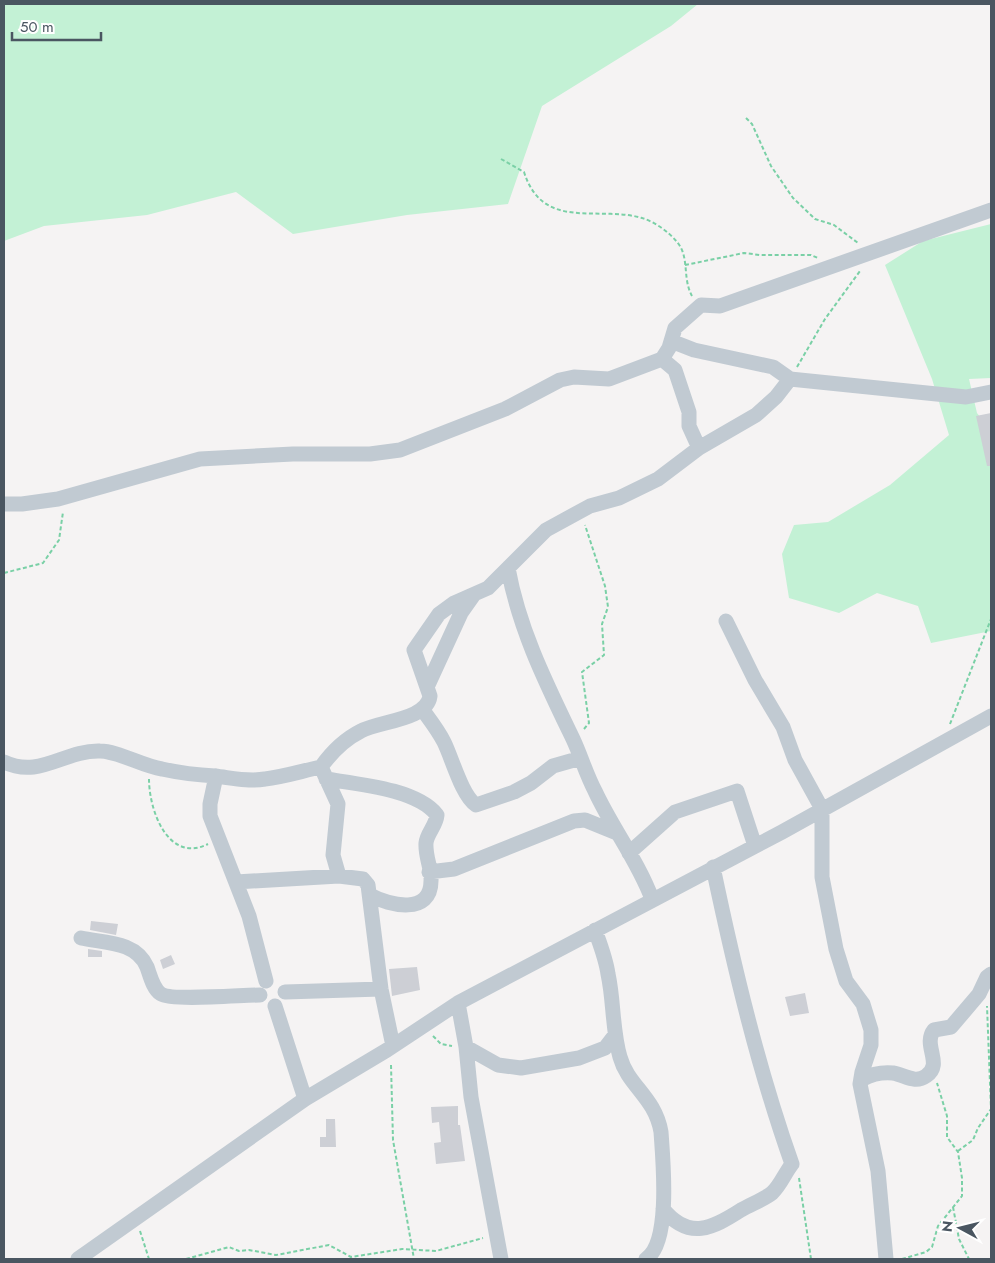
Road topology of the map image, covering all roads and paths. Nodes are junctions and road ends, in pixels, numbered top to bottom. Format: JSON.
{"nodes":[{"id":1,"x":746,"y":118,"type":"dead end"},
{"id":2,"x":501,"y":159,"type":"dead end"},
{"id":3,"x":991,"y":210,"type":"edge"},
{"id":4,"x":870,"y":252,"type":"junction"},
{"id":5,"x":837,"y":264,"type":"junction"},
{"id":6,"x":685,"y":265,"type":"junction"},
{"id":7,"x":864,"y":267,"type":"dead end"},
{"id":8,"x":701,"y":305,"type":"junction"},
{"id":9,"x":671,"y":341,"type":"junction"},
{"id":10,"x":662,"y":359,"type":"junction"},
{"id":11,"x":790,"y":379,"type":"junction"},
{"id":12,"x":991,"y":392,"type":"edge"},
{"id":13,"x":699,"y":448,"type":"junction"},
{"id":14,"x":69,"y":496,"type":"junction"},
{"id":15,"x":4,"y":504,"type":"edge"},
{"id":16,"x":581,"y":511,"type":"junction"},
{"id":17,"x":508,"y":568,"type":"junction"},
{"id":18,"x":4,"y":573,"type":"edge"},
{"id":19,"x":474,"y":594,"type":"junction"},
{"id":20,"x":991,"y":619,"type":"edge"},
{"id":21,"x":726,"y":621,"type":"dead end"},
{"id":22,"x":427,"y":686,"type":"junction"},
{"id":23,"x":422,"y":709,"type":"junction"},
{"id":24,"x":991,"y":716,"type":"edge"},
{"id":25,"x":944,"y":741,"type":"junction"},
{"id":26,"x":580,"y":754,"type":"junction"},
{"id":27,"x":4,"y":762,"type":"edge"},
{"id":28,"x":149,"y":767,"type":"junction"},
{"id":29,"x":323,"y":773,"type":"junction"},
{"id":30,"x":216,"y":776,"type":"junction"},
{"id":31,"x":822,"y":809,"type":"junction"},
{"id":32,"x":617,"y":833,"type":"junction"},
{"id":33,"x":218,"y":837,"type":"junction"},
{"id":34,"x":755,"y":846,"type":"junction"},
{"id":35,"x":629,"y":853,"type":"junction"},
{"id":36,"x":713,"y":867,"type":"junction"},
{"id":37,"x":429,"y":872,"type":"junction"},
{"id":38,"x":339,"y":876,"type":"junction"},
{"id":39,"x":236,"y":882,"type":"junction"},
{"id":40,"x":370,"y":895,"type":"junction"},
{"id":41,"x":652,"y":899,"type":"junction"},
{"id":42,"x":595,"y":930,"type":"junction"},
{"id":43,"x":80,"y":938,"type":"dead end"},
{"id":44,"x":991,"y":974,"type":"edge"},
{"id":45,"x":266,"y":981,"type":"junction"},
{"id":46,"x":381,"y":989,"type":"junction"},
{"id":47,"x":285,"y":992,"type":"junction"},
{"id":48,"x":260,"y":995,"type":"junction"},
{"id":49,"x":458,"y":1004,"type":"junction"},
{"id":50,"x":275,"y":1006,"type":"junction"},
{"id":51,"x":986,"y":1006,"type":"dead end"},
{"id":52,"x":424,"y":1027,"type":"junction"},
{"id":53,"x":615,"y":1035,"type":"junction"},
{"id":54,"x":466,"y":1047,"type":"junction"},
{"id":55,"x":390,"y":1048,"type":"junction"},
{"id":56,"x":932,"y":1070,"type":"junction"},
{"id":57,"x":860,"y":1084,"type":"junction"},
{"id":58,"x":305,"y":1099,"type":"junction"},
{"id":59,"x":991,"y":1110,"type":"edge"},
{"id":60,"x":958,"y":1152,"type":"junction"},
{"id":61,"x":792,"y":1164,"type":"junction"},
{"id":62,"x":953,"y":1207,"type":"junction"},
{"id":63,"x":663,"y":1209,"type":"junction"},
{"id":64,"x":137,"y":1219,"type":"junction"},
{"id":65,"x":496,"y":1232,"type":"junction"},
{"id":66,"x":414,"y":1250,"type":"junction"},
{"id":67,"x":78,"y":1259,"type":"edge"},
{"id":68,"x":149,"y":1259,"type":"edge"},
{"id":69,"x":186,"y":1259,"type":"edge"},
{"id":70,"x":414,"y":1259,"type":"edge"},
{"id":71,"x":501,"y":1259,"type":"edge"},
{"id":72,"x":646,"y":1259,"type":"edge"},
{"id":73,"x":811,"y":1259,"type":"edge"},
{"id":74,"x":886,"y":1259,"type":"edge"},
{"id":75,"x":902,"y":1259,"type":"edge"},
{"id":76,"x":969,"y":1259,"type":"edge"}],
"edges":[{"from":1,"to":4,"type":"path"},
{"from":2,"to":6,"type":"path"},
{"from":3,"to":4,"type":"street"},
{"from":4,"to":5,"type":"street"},
{"from":5,"to":6,"type":"path"},
{"from":5,"to":8,"type":"street"},
{"from":6,"to":8,"type":"path"},
{"from":7,"to":11,"type":"path"},
{"from":8,"to":9,"type":"street"},
{"from":9,"to":10,"type":"street"},
{"from":9,"to":11,"type":"street"},
{"from":10,"to":13,"type":"street"},
{"from":10,"to":14,"type":"street"},
{"from":11,"to":12,"type":"street"},
{"from":11,"to":13,"type":"street"},
{"from":13,"to":16,"type":"street"},
{"from":14,"to":15,"type":"street"},
{"from":14,"to":18,"type":"path"},
{"from":16,"to":17,"type":"street"},
{"from":16,"to":26,"type":"path"},
{"from":17,"to":19,"type":"street"},
{"from":17,"to":26,"type":"street"},
{"from":19,"to":22,"type":"street"},
{"from":19,"to":22,"type":"street"},
{"from":20,"to":25,"type":"path"},
{"from":21,"to":31,"type":"street"},
{"from":22,"to":23,"type":"street"},
{"from":23,"to":26,"type":"street"},
{"from":23,"to":29,"type":"street"},
{"from":24,"to":25,"type":"street"},
{"from":25,"to":31,"type":"street"},
{"from":26,"to":32,"type":"street"},
{"from":27,"to":28,"type":"street"},
{"from":28,"to":30,"type":"street"},
{"from":28,"to":33,"type":"path"},
{"from":29,"to":30,"type":"street"},
{"from":29,"to":37,"type":"street"},
{"from":29,"to":38,"type":"street"},
{"from":30,"to":33,"type":"street"},
{"from":31,"to":34,"type":"street"},
{"from":31,"to":57,"type":"street"},
{"from":32,"to":35,"type":"street"},
{"from":32,"to":37,"type":"street"},
{"from":33,"to":39,"type":"street"},
{"from":34,"to":35,"type":"street"},
{"from":34,"to":36,"type":"street"},
{"from":35,"to":41,"type":"street"},
{"from":36,"to":41,"type":"street"},
{"from":36,"to":61,"type":"street"},
{"from":37,"to":40,"type":"street"},
{"from":38,"to":39,"type":"street"},
{"from":38,"to":40,"type":"street"},
{"from":39,"to":45,"type":"street"},
{"from":40,"to":46,"type":"street"},
{"from":41,"to":42,"type":"street"},
{"from":42,"to":49,"type":"street"},
{"from":42,"to":53,"type":"street"},
{"from":43,"to":48,"type":"street"},
{"from":44,"to":56,"type":"street"},
{"from":45,"to":47,"type":"street"},
{"from":45,"to":48,"type":"street"},
{"from":46,"to":47,"type":"street"},
{"from":46,"to":55,"type":"street"},
{"from":47,"to":50,"type":"street"},
{"from":48,"to":50,"type":"street"},
{"from":49,"to":52,"type":"street"},
{"from":49,"to":54,"type":"street"},
{"from":50,"to":58,"type":"street"},
{"from":51,"to":59,"type":"path"},
{"from":52,"to":54,"type":"path"},
{"from":52,"to":55,"type":"street"},
{"from":53,"to":54,"type":"street"},
{"from":53,"to":63,"type":"street"},
{"from":54,"to":65,"type":"street"},
{"from":55,"to":58,"type":"street"},
{"from":55,"to":66,"type":"path"},
{"from":56,"to":57,"type":"street"},
{"from":56,"to":60,"type":"path"},
{"from":57,"to":74,"type":"street"},
{"from":58,"to":64,"type":"street"},
{"from":59,"to":60,"type":"path"},
{"from":60,"to":62,"type":"path"},
{"from":61,"to":63,"type":"street"},
{"from":61,"to":73,"type":"path"},
{"from":62,"to":75,"type":"path"},
{"from":62,"to":76,"type":"path"},
{"from":63,"to":72,"type":"street"},
{"from":64,"to":67,"type":"street"},
{"from":64,"to":68,"type":"path"},
{"from":65,"to":66,"type":"path"},
{"from":65,"to":71,"type":"street"},
{"from":66,"to":69,"type":"path"},
{"from":66,"to":70,"type":"path"}]}
